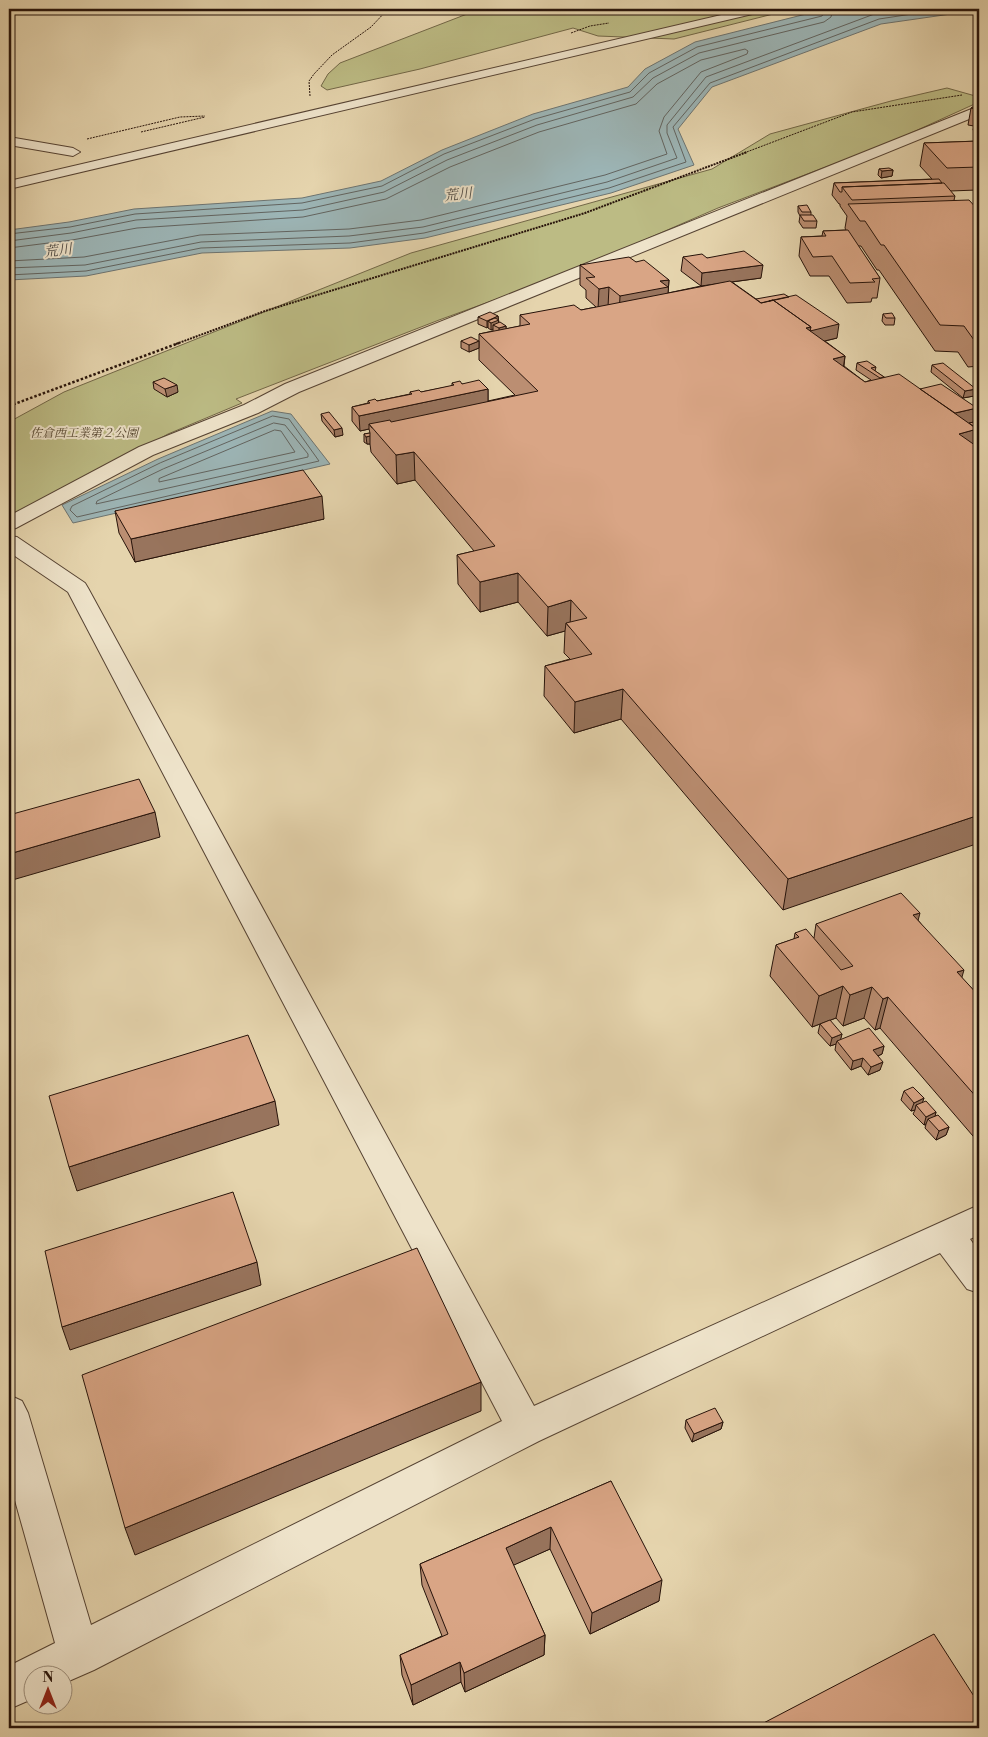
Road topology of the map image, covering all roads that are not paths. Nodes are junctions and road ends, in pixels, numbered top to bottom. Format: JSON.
{"nodes":[{"id":1,"x":740,"y":9,"type":"edge"},
{"id":2,"x":761,"y":9,"type":"edge"},
{"id":3,"x":690,"y":25,"type":"junction"},
{"id":4,"x":979,"y":110,"type":"edge"},
{"id":5,"x":9,"y":141,"type":"edge"},
{"id":6,"x":73,"y":152,"type":"dead end"},
{"id":7,"x":9,"y":185,"type":"edge"},
{"id":8,"x":9,"y":524,"type":"edge"},
{"id":9,"x":9,"y":542,"type":"edge"},
{"id":10,"x":979,"y":1219,"type":"edge"},
{"id":11,"x":946,"y":1235,"type":"junction"},
{"id":12,"x":979,"y":1278,"type":"edge"},
{"id":13,"x":9,"y":1413,"type":"edge"},
{"id":14,"x":526,"y":1428,"type":"junction"},
{"id":15,"x":79,"y":1655,"type":"junction"},
{"id":16,"x":60,"y":1664,"type":"edge"},
{"id":17,"x":22,"y":1682,"type":"edge"},
{"id":18,"x":9,"y":1688,"type":"edge"}],
"edges":[{"from":1,"to":3,"type":"street"},
{"from":2,"to":3,"type":"street"},
{"from":3,"to":7,"type":"street"},
{"from":4,"to":8,"type":"street"},
{"from":5,"to":6,"type":"street"},
{"from":9,"to":14,"type":"street"},
{"from":10,"to":11,"type":"street"},
{"from":11,"to":12,"type":"street"},
{"from":11,"to":14,"type":"street"},
{"from":13,"to":15,"type":"street"},
{"from":14,"to":15,"type":"street"},
{"from":15,"to":16,"type":"street"},
{"from":17,"to":18,"type":"street"}]}
